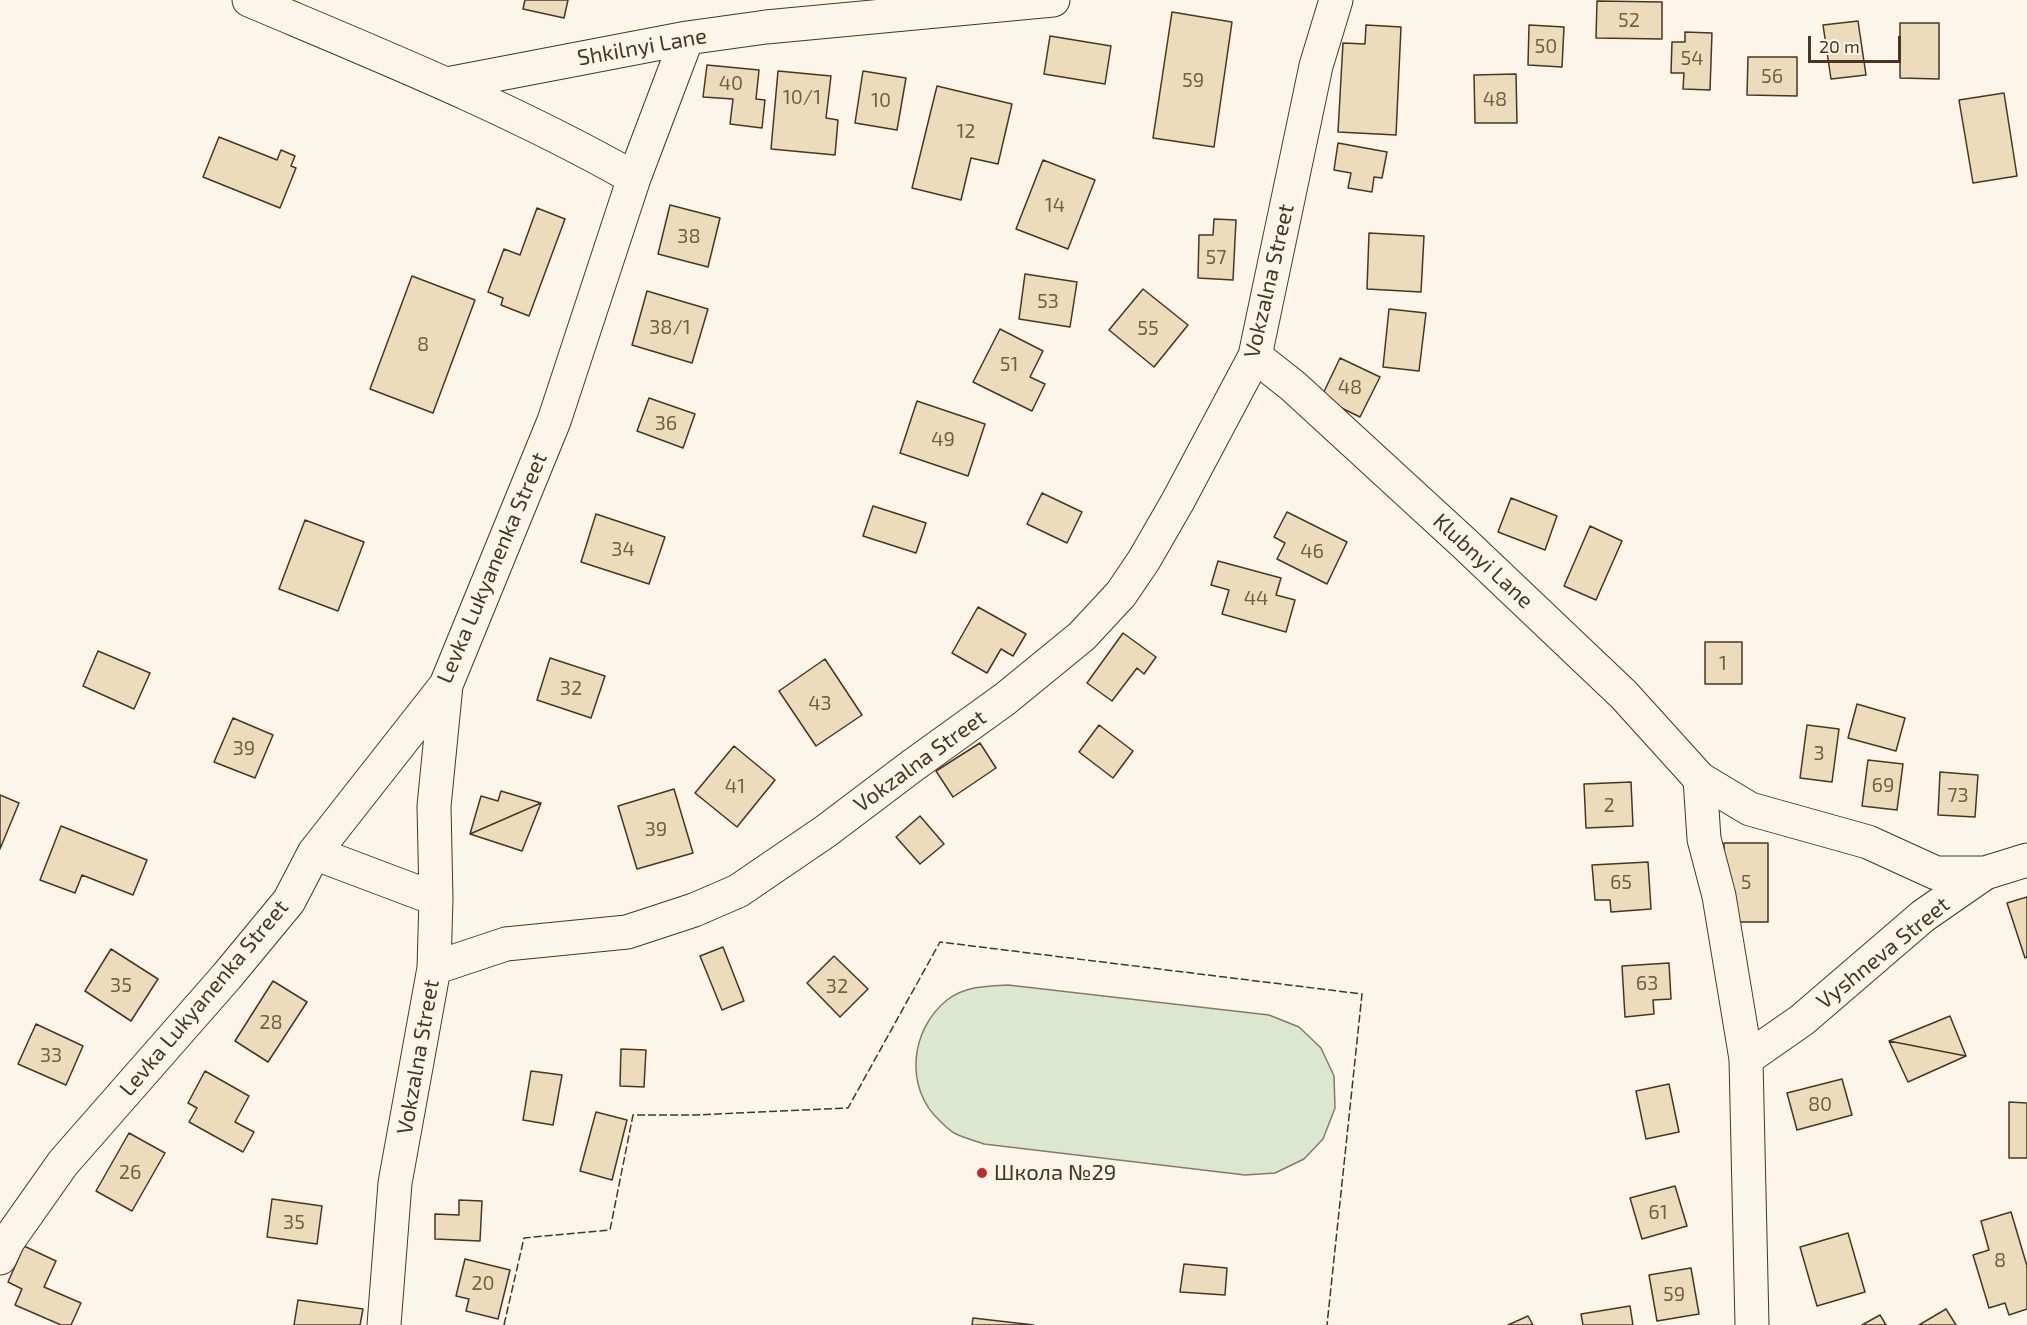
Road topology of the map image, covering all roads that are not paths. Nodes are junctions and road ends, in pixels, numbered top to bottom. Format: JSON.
{"nodes":[{"id":1,"x":249,"y":0,"type":"edge"},
{"id":2,"x":1053,"y":0,"type":"edge"},
{"id":3,"x":1336,"y":0,"type":"edge"},
{"id":4,"x":766,"y":13,"type":"edge"},
{"id":5,"x":687,"y":38,"type":"junction"},
{"id":6,"x":447,"y":84,"type":"junction"},
{"id":7,"x":634,"y":178,"type":"junction"},
{"id":8,"x":1255,"y":356,"type":"junction"},
{"id":9,"x":446,"y":685,"type":"junction"},
{"id":10,"x":1700,"y":779,"type":"junction"},
{"id":11,"x":314,"y":853,"type":"junction"},
{"id":12,"x":2027,"y":860,"type":"edge"},
{"id":13,"x":1985,"y":873,"type":"junction"},
{"id":14,"x":436,"y":899,"type":"junction"},
{"id":15,"x":434,"y":968,"type":"junction"},
{"id":16,"x":1746,"y":1059,"type":"junction"},
{"id":17,"x":0,"y":1258,"type":"edge"},
{"id":18,"x":384,"y":1325,"type":"edge"},
{"id":19,"x":1752,"y":1325,"type":"edge"}],
"edges":[{"from":1,"to":6,"type":"street"},
{"from":2,"to":4,"type":"street","name":"Shkilnyi Lane"},
{"from":3,"to":8,"type":"street","name":"Vokzalna Street"},
{"from":4,"to":5,"type":"street","name":"Shkilnyi Lane"},
{"from":5,"to":6,"type":"street","name":"Shkilnyi Lane"},
{"from":5,"to":7,"type":"street","name":"Levka Lukyanenka Street"},
{"from":6,"to":7,"type":"street"},
{"from":7,"to":9,"type":"street","name":"Levka Lukyanenka Street"},
{"from":8,"to":10,"type":"street","name":"Klubnyi Lane"},
{"from":8,"to":15,"type":"street","name":"Vokzalna Street"},
{"from":9,"to":11,"type":"street","name":"Levka Lukyanenka Street"},
{"from":9,"to":14,"type":"street"},
{"from":10,"to":13,"type":"street","name":"Klubnyi Lane"},
{"from":10,"to":16,"type":"street"},
{"from":11,"to":14,"type":"street"},
{"from":11,"to":17,"type":"street","name":"Levka Lukyanenka Street"},
{"from":12,"to":13,"type":"street","name":"Vyshneva Street"},
{"from":13,"to":16,"type":"street","name":"Vyshneva Street"},
{"from":14,"to":15,"type":"street"},
{"from":15,"to":18,"type":"street","name":"Vokzalna Street"},
{"from":16,"to":19,"type":"street"}]}
